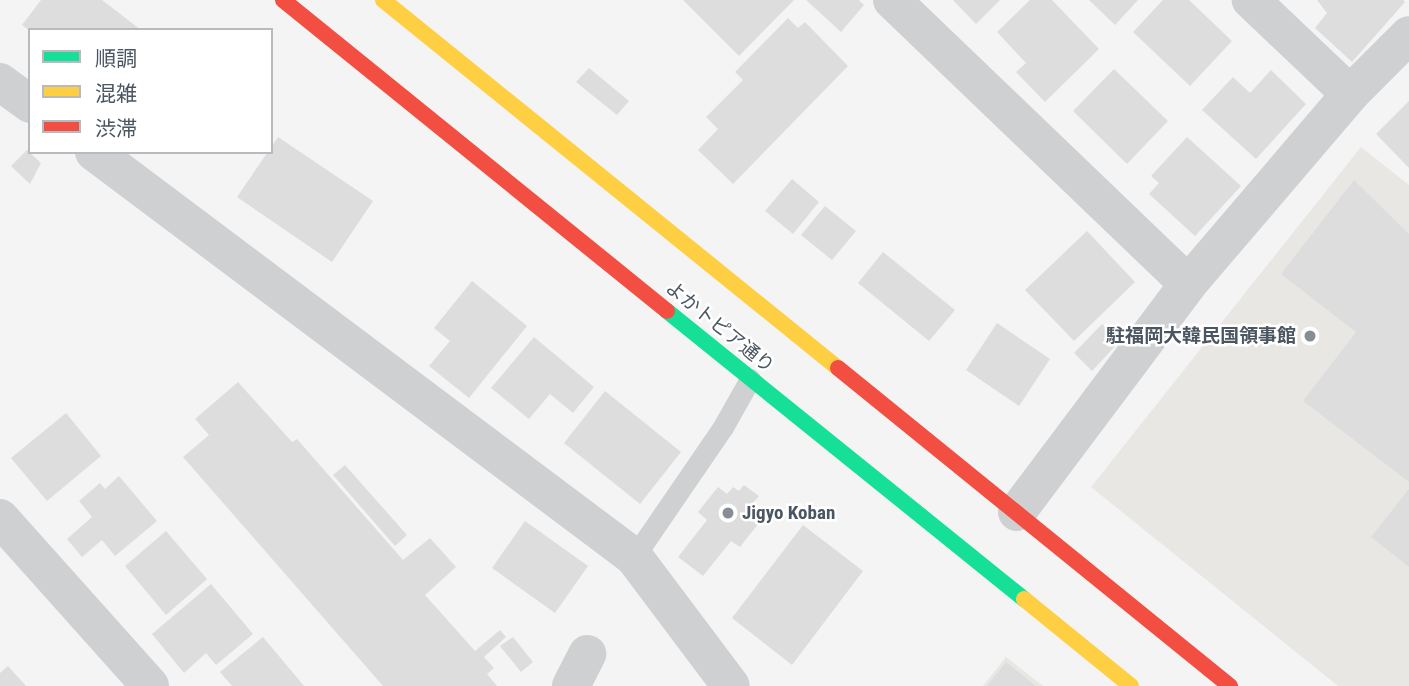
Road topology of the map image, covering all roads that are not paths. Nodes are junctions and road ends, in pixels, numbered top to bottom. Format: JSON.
{"nodes":[{"id":1,"x":284,"y":0,"type":"edge"},
{"id":2,"x":383,"y":0,"type":"edge"},
{"id":3,"x":892,"y":0,"type":"edge"},
{"id":4,"x":1251,"y":0,"type":"edge"},
{"id":5,"x":1409,"y":35,"type":"edge"},
{"id":6,"x":0,"y":82,"type":"edge"},
{"id":7,"x":1350,"y":94,"type":"junction"},
{"id":8,"x":28,"y":103,"type":"edge"},
{"id":9,"x":97,"y":154,"type":"edge"},
{"id":10,"x":1188,"y":284,"type":"junction"},
{"id":11,"x":750,"y":379,"type":"junction"},
{"id":12,"x":1017,"y":512,"type":"junction"},
{"id":13,"x":0,"y":518,"type":"edge"},
{"id":14,"x":634,"y":557,"type":"junction"},
{"id":15,"x":141,"y":683,"type":"edge"},
{"id":16,"x":731,"y":686,"type":"edge"},
{"id":17,"x":1131,"y":686,"type":"edge"},
{"id":18,"x":1230,"y":686,"type":"edge"}],
"edges":[{"from":1,"to":11,"type":"street","name":"よかトピア通り"},
{"from":2,"to":12,"type":"street"},
{"from":3,"to":10,"type":"street"},
{"from":4,"to":7,"type":"street"},
{"from":5,"to":7,"type":"street"},
{"from":6,"to":8,"type":"street"},
{"from":7,"to":10,"type":"street"},
{"from":9,"to":14,"type":"street"},
{"from":10,"to":12,"type":"street"},
{"from":11,"to":14,"type":"lane"},
{"from":11,"to":17,"type":"street","name":"よかトピア通り"},
{"from":12,"to":18,"type":"street"},
{"from":13,"to":15,"type":"street"},
{"from":14,"to":16,"type":"street"}]}
